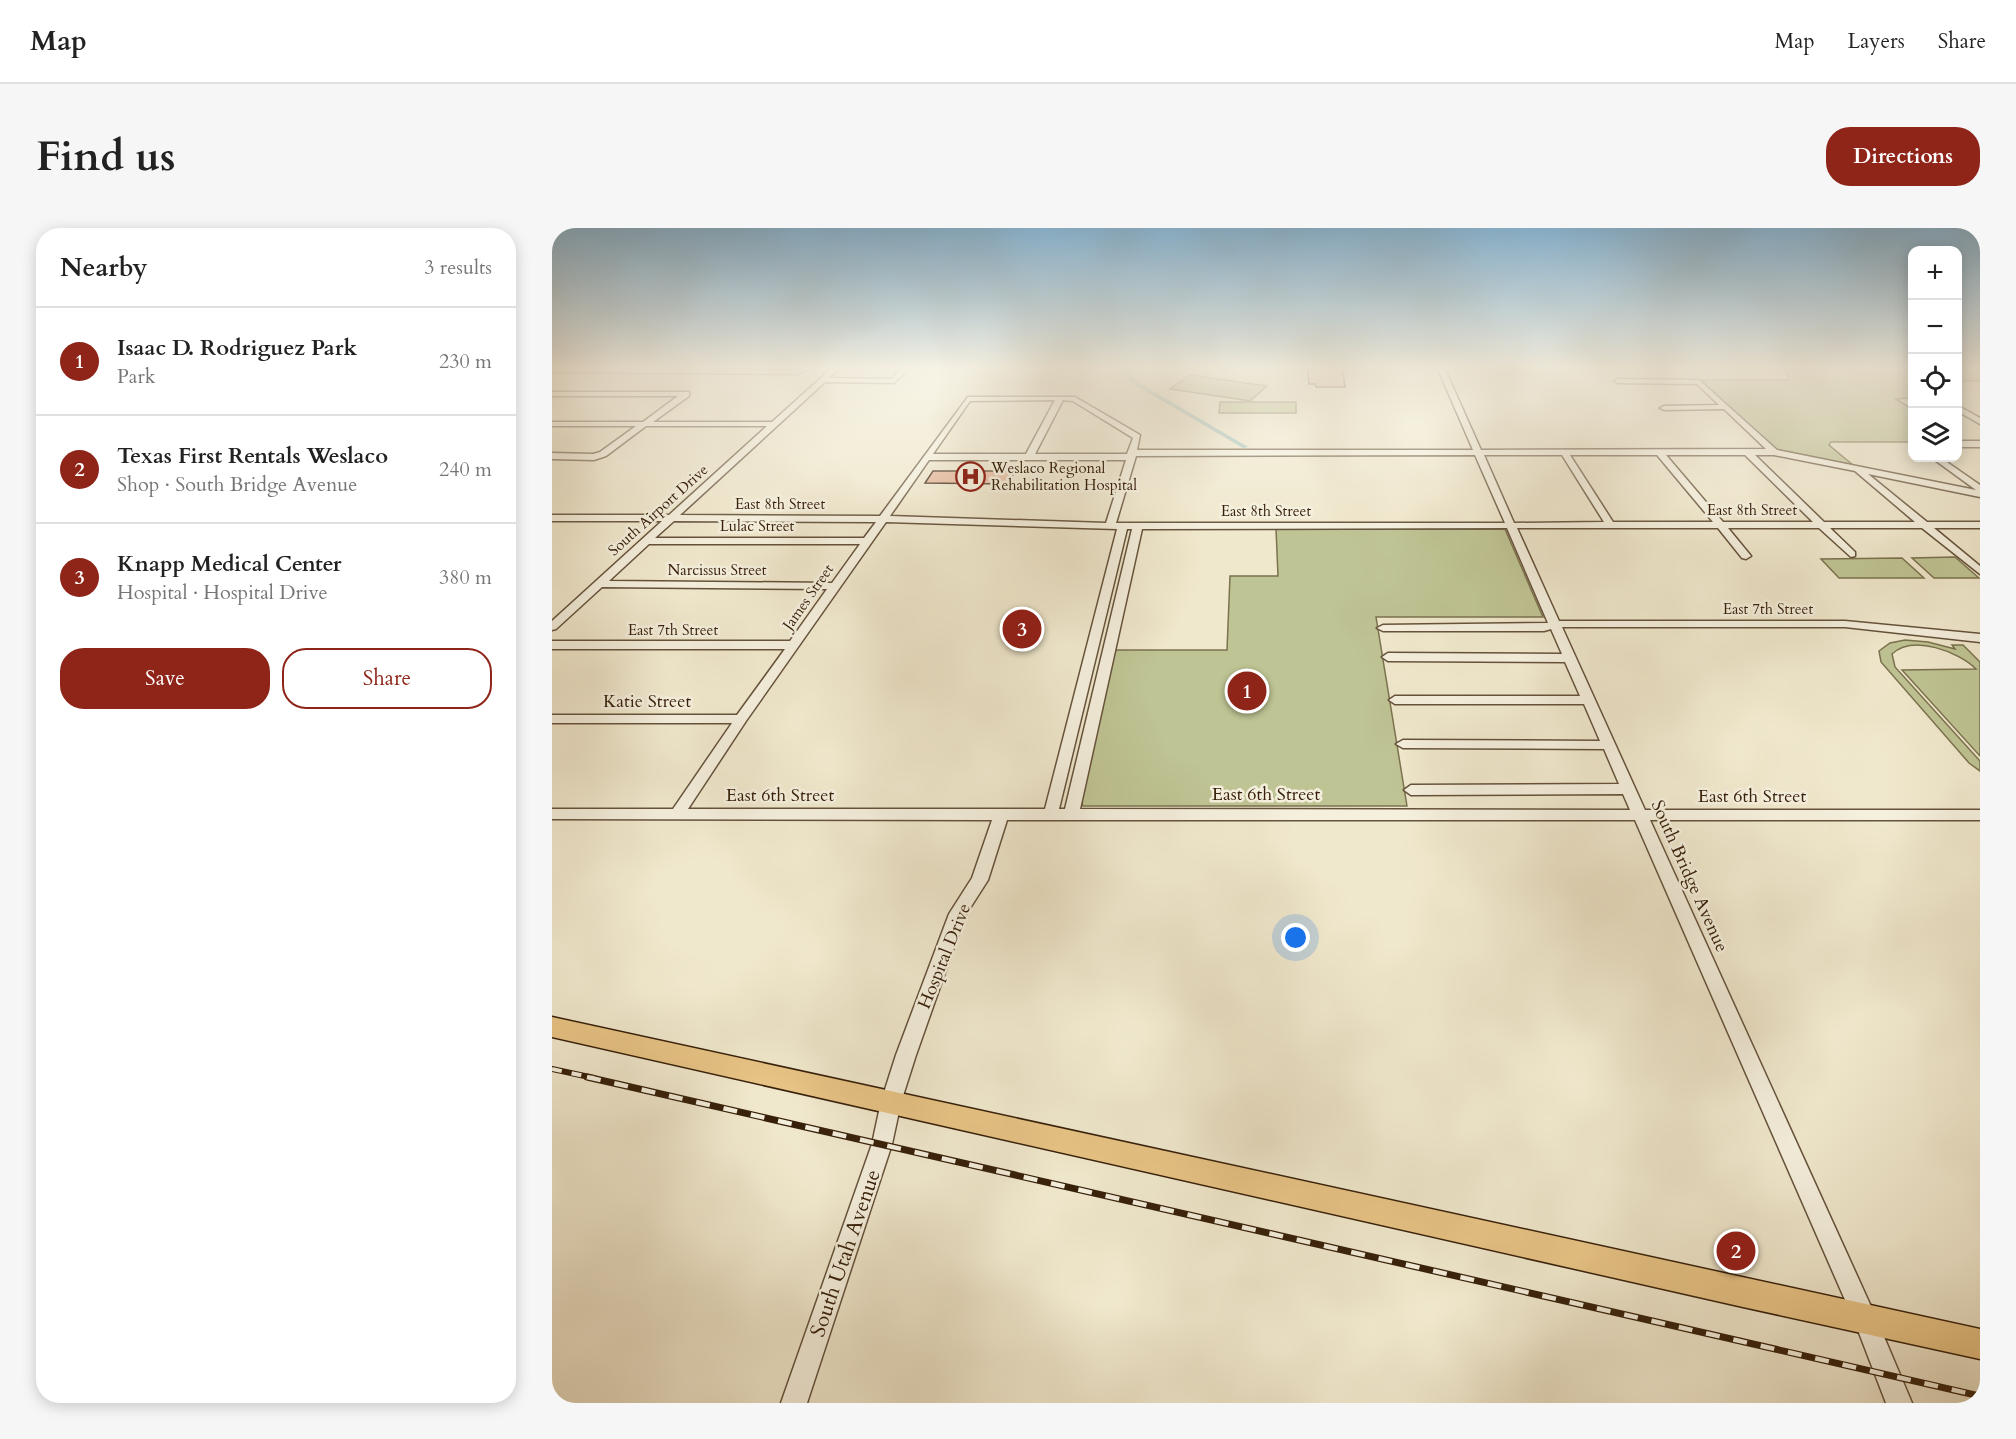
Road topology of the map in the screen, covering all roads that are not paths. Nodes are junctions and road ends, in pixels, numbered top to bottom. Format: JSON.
{"nodes":[{"id":1,"x":647,"y":422,"type":"edge"},
{"id":2,"x":777,"y":422,"type":"edge"},
{"id":3,"x":952,"y":422,"type":"edge"},
{"id":4,"x":1047,"y":422,"type":"edge"},
{"id":5,"x":1112,"y":422,"type":"edge"},
{"id":6,"x":1465,"y":422,"type":"edge"},
{"id":7,"x":1741,"y":422,"type":"edge"},
{"id":8,"x":552,"y":424,"type":"edge"},
{"id":9,"x":644,"y":424,"type":"junction"},
{"id":10,"x":775,"y":424,"type":"junction"},
{"id":11,"x":1962,"y":444,"type":"edge"},
{"id":12,"x":1980,"y":444,"type":"edge"},
{"id":13,"x":1478,"y":452,"type":"junction"},
{"id":14,"x":1563,"y":452,"type":"junction"},
{"id":15,"x":1774,"y":452,"type":"junction"},
{"id":16,"x":1660,"y":453,"type":"junction"},
{"id":17,"x":1748,"y":453,"type":"junction"},
{"id":18,"x":1132,"y":455,"type":"junction"},
{"id":19,"x":552,"y":456,"type":"edge"},
{"id":20,"x":927,"y":457,"type":"junction"},
{"id":21,"x":1029,"y":457,"type":"junction"},
{"id":22,"x":1941,"y":462,"type":"edge"},
{"id":23,"x":1857,"y":469,"type":"junction"},
{"id":24,"x":1980,"y":491,"type":"edge"},
{"id":25,"x":552,"y":518,"type":"edge"},
{"id":26,"x":671,"y":518,"type":"junction"},
{"id":27,"x":883,"y":519,"type":"junction"},
{"id":28,"x":1821,"y":524,"type":"junction"},
{"id":29,"x":1511,"y":525,"type":"junction"},
{"id":30,"x":1610,"y":525,"type":"junction"},
{"id":31,"x":1720,"y":525,"type":"junction"},
{"id":32,"x":1925,"y":525,"type":"junction"},
{"id":33,"x":1980,"y":525,"type":"edge"},
{"id":34,"x":1117,"y":526,"type":"junction"},
{"id":35,"x":1138,"y":526,"type":"junction"},
{"id":36,"x":646,"y":541,"type":"junction"},
{"id":37,"x":868,"y":541,"type":"junction"},
{"id":38,"x":1851,"y":554,"type":"dead end"},
{"id":39,"x":1746,"y":556,"type":"dead end"},
{"id":40,"x":1980,"y":571,"type":"edge"},
{"id":41,"x":599,"y":584,"type":"junction"},
{"id":42,"x":835,"y":586,"type":"junction"},
{"id":43,"x":1382,"y":623,"type":"dead end"},
{"id":44,"x":1556,"y":624,"type":"junction"},
{"id":45,"x":552,"y":627,"type":"edge"},
{"id":46,"x":1980,"y":638,"type":"edge"},
{"id":47,"x":552,"y":645,"type":"edge"},
{"id":48,"x":794,"y":645,"type":"junction"},
{"id":49,"x":1388,"y":657,"type":"dead end"},
{"id":50,"x":1570,"y":658,"type":"junction"},
{"id":51,"x":1395,"y":700,"type":"dead end"},
{"id":52,"x":1589,"y":700,"type":"junction"},
{"id":53,"x":552,"y":719,"type":"edge"},
{"id":54,"x":741,"y":719,"type":"junction"},
{"id":55,"x":1403,"y":744,"type":"dead end"},
{"id":56,"x":1610,"y":745,"type":"junction"},
{"id":57,"x":1412,"y":789,"type":"dead end"},
{"id":58,"x":1630,"y":789,"type":"junction"},
{"id":59,"x":1051,"y":813,"type":"junction"},
{"id":60,"x":1072,"y":813,"type":"junction"},
{"id":61,"x":552,"y":814,"type":"edge"},
{"id":62,"x":677,"y":814,"type":"junction"},
{"id":63,"x":1001,"y":814,"type":"junction"},
{"id":64,"x":1641,"y":815,"type":"junction"},
{"id":65,"x":1980,"y":815,"type":"edge"},
{"id":66,"x":552,"y":1027,"type":"edge"},
{"id":67,"x":891,"y":1102,"type":"junction"},
{"id":68,"x":1866,"y":1321,"type":"junction"},
{"id":69,"x":1980,"y":1344,"type":"edge"},
{"id":70,"x":795,"y":1403,"type":"edge"},
{"id":71,"x":1899,"y":1403,"type":"edge"}],
"edges":[{"from":1,"to":9,"type":"street"},
{"from":2,"to":10,"type":"street","name":"South Airport Drive"},
{"from":3,"to":20,"type":"street","name":"James Street"},
{"from":4,"to":21,"type":"street"},
{"from":5,"to":18,"type":"street"},
{"from":6,"to":13,"type":"street","name":"South Bridge Avenue"},
{"from":7,"to":15,"type":"street"},
{"from":8,"to":9,"type":"street"},
{"from":9,"to":10,"type":"street"},
{"from":9,"to":19,"type":"street"},
{"from":10,"to":26,"type":"street","name":"South Airport Drive"},
{"from":11,"to":12,"type":"street"},
{"from":13,"to":14,"type":"street"},
{"from":13,"to":18,"type":"street"},
{"from":13,"to":29,"type":"street","name":"South Bridge Avenue"},
{"from":14,"to":16,"type":"street"},
{"from":14,"to":30,"type":"street"},
{"from":15,"to":17,"type":"street"},
{"from":15,"to":23,"type":"street"},
{"from":16,"to":17,"type":"street"},
{"from":16,"to":31,"type":"street"},
{"from":17,"to":28,"type":"street"},
{"from":18,"to":21,"type":"street"},
{"from":18,"to":34,"type":"street"},
{"from":20,"to":21,"type":"street"},
{"from":20,"to":27,"type":"street","name":"James Street"},
{"from":22,"to":24,"type":"street"},
{"from":23,"to":24,"type":"street"},
{"from":23,"to":32,"type":"street"},
{"from":25,"to":26,"type":"street","name":"East 8th Street"},
{"from":26,"to":27,"type":"street","name":"East 8th Street"},
{"from":26,"to":36,"type":"street","name":"South Airport Drive"},
{"from":27,"to":34,"type":"street","name":"East 8th Street"},
{"from":27,"to":37,"type":"street","name":"James Street"},
{"from":28,"to":31,"type":"street","name":"East 8th Street"},
{"from":28,"to":32,"type":"street","name":"East 8th Street"},
{"from":28,"to":38,"type":"street"},
{"from":29,"to":30,"type":"street","name":"East 8th Street"},
{"from":29,"to":35,"type":"street","name":"East 8th Street"},
{"from":29,"to":44,"type":"street","name":"South Bridge Avenue"},
{"from":30,"to":31,"type":"street","name":"East 8th Street"},
{"from":31,"to":39,"type":"street"},
{"from":32,"to":33,"type":"street","name":"East 8th Street"},
{"from":32,"to":40,"type":"street"},
{"from":34,"to":35,"type":"street","name":"East 8th Street"},
{"from":34,"to":59,"type":"street"},
{"from":35,"to":60,"type":"street"},
{"from":36,"to":37,"type":"street","name":"Lulac Street"},
{"from":36,"to":41,"type":"street","name":"South Airport Drive"},
{"from":37,"to":42,"type":"street","name":"James Street"},
{"from":41,"to":42,"type":"street","name":"Narcissus Street"},
{"from":41,"to":45,"type":"street","name":"South Airport Drive"},
{"from":42,"to":48,"type":"street","name":"James Street"},
{"from":43,"to":44,"type":"street","name":"East 7th Street"},
{"from":44,"to":46,"type":"street","name":"East 7th Street"},
{"from":44,"to":50,"type":"street","name":"South Bridge Avenue"},
{"from":47,"to":48,"type":"street","name":"East 7th Street"},
{"from":48,"to":54,"type":"street","name":"James Street"},
{"from":49,"to":50,"type":"street"},
{"from":50,"to":52,"type":"street","name":"South Bridge Avenue"},
{"from":51,"to":52,"type":"street"},
{"from":52,"to":56,"type":"street","name":"South Bridge Avenue"},
{"from":53,"to":54,"type":"street","name":"Katie Street"},
{"from":54,"to":62,"type":"street","name":"James Street"},
{"from":55,"to":56,"type":"street"},
{"from":56,"to":58,"type":"street","name":"South Bridge Avenue"},
{"from":57,"to":58,"type":"street"},
{"from":58,"to":64,"type":"street","name":"South Bridge Avenue"},
{"from":59,"to":60,"type":"street","name":"East 6th Street"},
{"from":59,"to":63,"type":"street","name":"East 6th Street"},
{"from":60,"to":64,"type":"street","name":"East 6th Street"},
{"from":61,"to":62,"type":"street","name":"East 6th Street"},
{"from":62,"to":63,"type":"street","name":"East 6th Street"},
{"from":63,"to":67,"type":"street","name":"Hospital Drive"},
{"from":64,"to":65,"type":"street","name":"East 6th Street"},
{"from":64,"to":68,"type":"street","name":"South Bridge Avenue"},
{"from":66,"to":67,"type":"main road"},
{"from":67,"to":68,"type":"main road"},
{"from":67,"to":70,"type":"street","name":"South Utah Avenue"},
{"from":68,"to":69,"type":"main road"},
{"from":68,"to":71,"type":"street","name":"South Bridge Avenue"}]}
